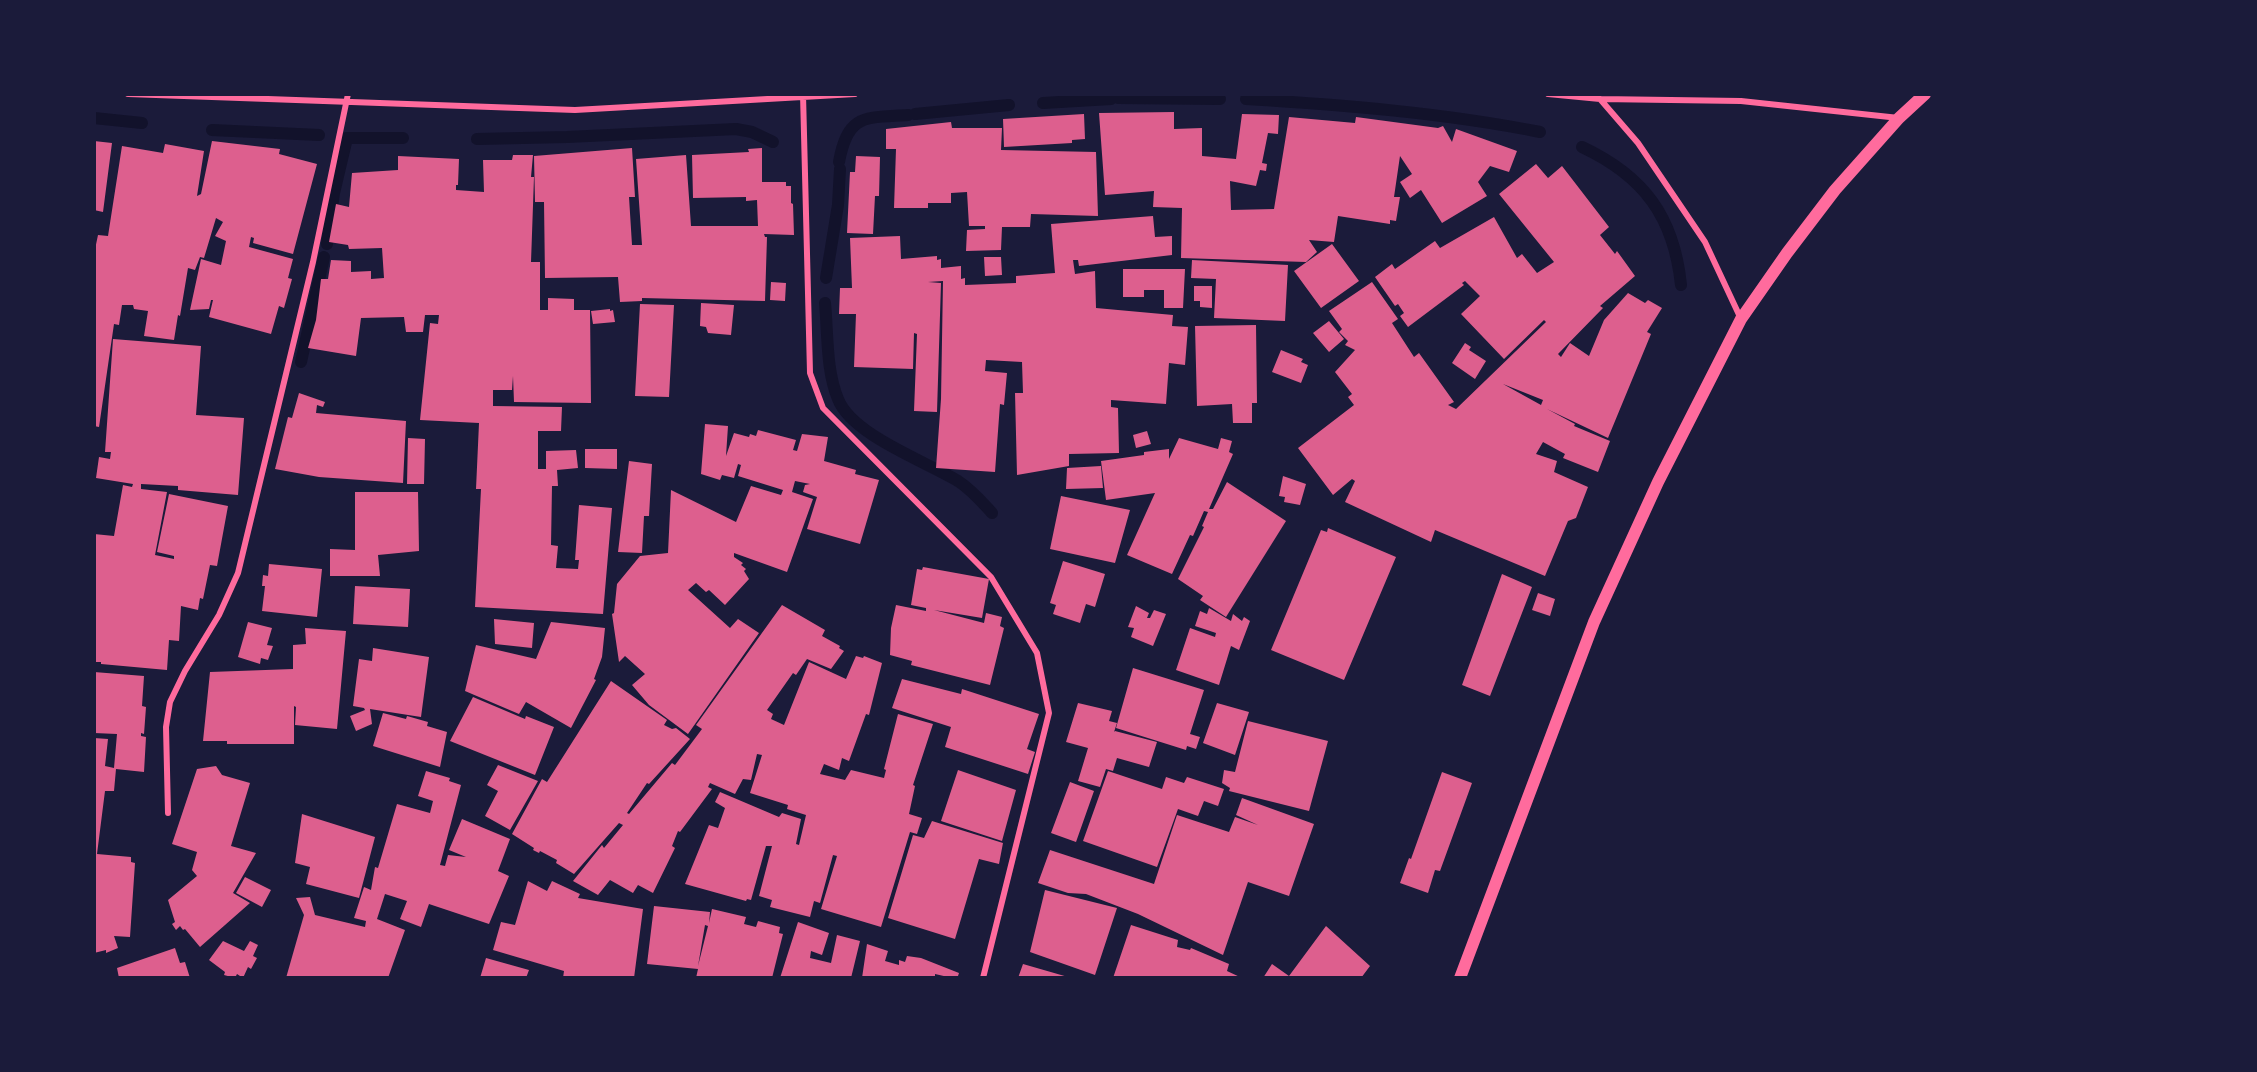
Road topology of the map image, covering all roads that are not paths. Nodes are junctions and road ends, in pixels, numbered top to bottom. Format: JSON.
{"nodes":[{"id":1,"x":128,"y":94,"type":"edge"},
{"id":2,"x":348,"y":94,"type":"edge"},
{"id":3,"x":855,"y":94,"type":"edge"},
{"id":4,"x":1548,"y":94,"type":"edge"},
{"id":5,"x":1925,"y":94,"type":"edge"},
{"id":6,"x":1582,"y":95,"type":"edge"},
{"id":7,"x":804,"y":96,"type":"edge"},
{"id":8,"x":1600,"y":99,"type":"junction"},
{"id":9,"x":347,"y":103,"type":"junction"},
{"id":10,"x":1899,"y":118,"type":"junction"},
{"id":11,"x":1741,"y":319,"type":"junction"},
{"id":12,"x":168,"y":813,"type":"dead end"},
{"id":13,"x":982,"y":978,"type":"edge"},
{"id":14,"x":1460,"y":978,"type":"edge"}],
"edges":[{"from":1,"to":9,"type":"street"},
{"from":2,"to":9,"type":"street"},
{"from":3,"to":7,"type":"street"},
{"from":4,"to":6,"type":"street"},
{"from":5,"to":10,"type":"main road"},
{"from":6,"to":8,"type":"street"},
{"from":7,"to":9,"type":"street"},
{"from":7,"to":13,"type":"street"},
{"from":8,"to":10,"type":"street"},
{"from":8,"to":11,"type":"street"},
{"from":9,"to":12,"type":"street"},
{"from":10,"to":11,"type":"main road"},
{"from":11,"to":14,"type":"main road"}]}
